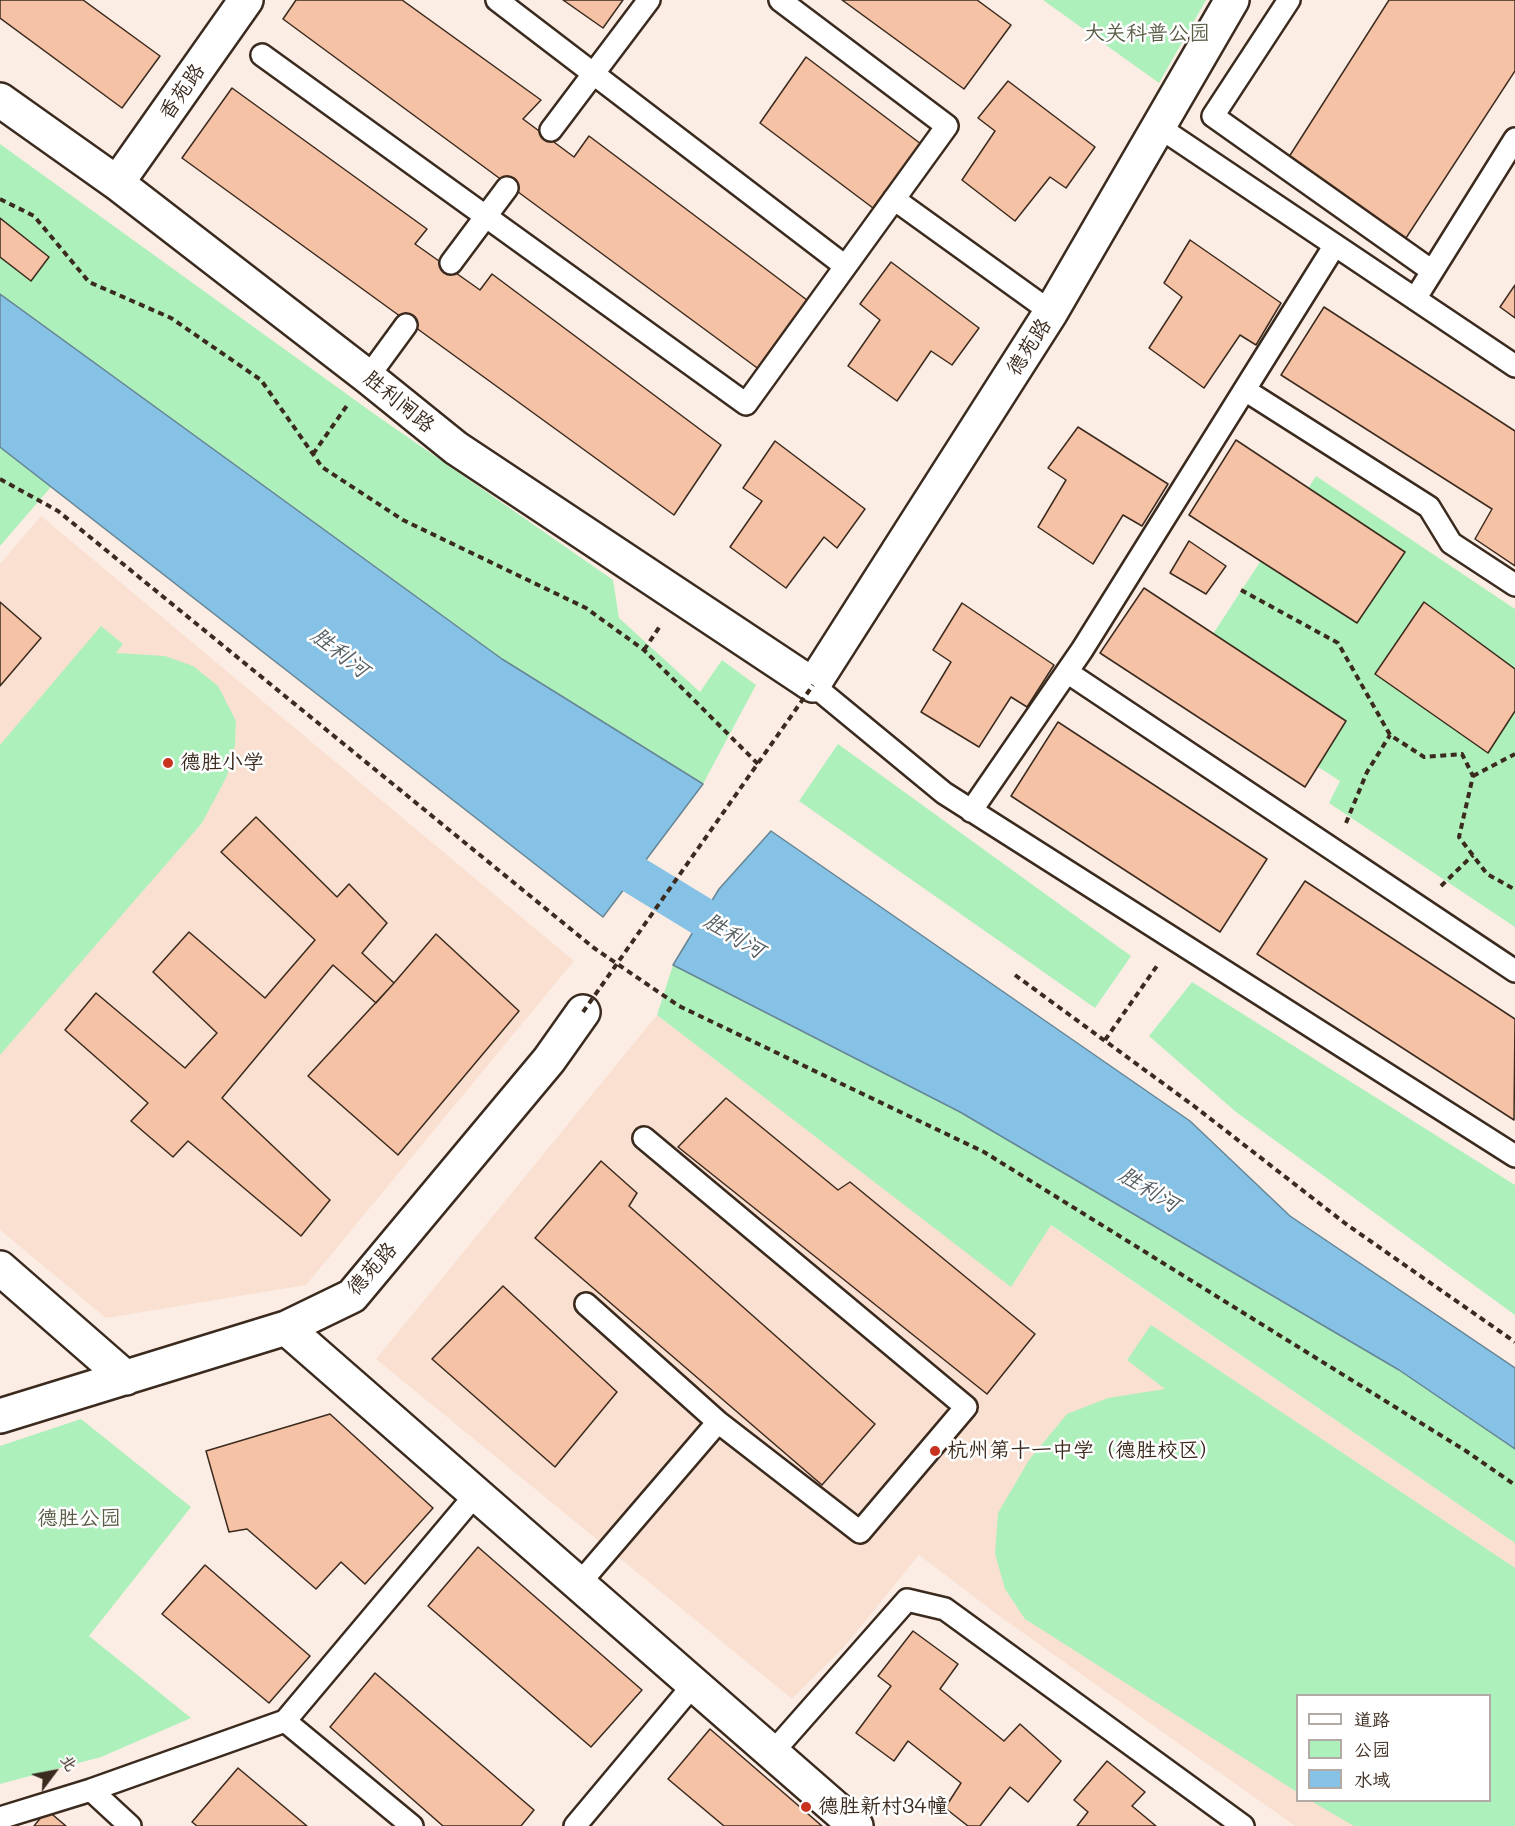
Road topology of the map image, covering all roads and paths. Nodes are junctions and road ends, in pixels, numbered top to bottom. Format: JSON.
{"nodes":[{"id":1,"x":246,"y":0,"type":"edge"},
{"id":2,"x":497,"y":0,"type":"edge"},
{"id":3,"x":649,"y":0,"type":"edge"},
{"id":4,"x":780,"y":0,"type":"edge"},
{"id":5,"x":1232,"y":0,"type":"edge"},
{"id":6,"x":1289,"y":0,"type":"edge"},
{"id":7,"x":262,"y":55,"type":"dead end"},
{"id":8,"x":593,"y":74,"type":"junction"},
{"id":9,"x":0,"y":100,"type":"edge"},
{"id":10,"x":1159,"y":127,"type":"junction"},
{"id":11,"x":551,"y":130,"type":"dead end"},
{"id":12,"x":1515,"y":139,"type":"edge"},
{"id":13,"x":117,"y":183,"type":"junction"},
{"id":14,"x":507,"y":188,"type":"dead end"},
{"id":15,"x":0,"y":199,"type":"edge"},
{"id":16,"x":894,"y":199,"type":"junction"},
{"id":17,"x":485,"y":216,"type":"junction"},
{"id":18,"x":1335,"y":245,"type":"junction"},
{"id":19,"x":451,"y":263,"type":"dead end"},
{"id":20,"x":845,"y":266,"type":"junction"},
{"id":21,"x":1432,"y":271,"type":"junction"},
{"id":22,"x":1415,"y":299,"type":"junction"},
{"id":23,"x":1051,"y":312,"type":"junction"},
{"id":24,"x":406,"y":325,"type":"dead end"},
{"id":25,"x":1515,"y":366,"type":"edge"},
{"id":26,"x":368,"y":377,"type":"junction"},
{"id":27,"x":1245,"y":390,"type":"junction"},
{"id":28,"x":313,"y":454,"type":"junction"},
{"id":29,"x":0,"y":479,"type":"edge"},
{"id":30,"x":1515,"y":585,"type":"edge"},
{"id":31,"x":1241,"y":590,"type":"dead end"},
{"id":32,"x":1066,"y":672,"type":"junction"},
{"id":33,"x":813,"y":685,"type":"junction"},
{"id":34,"x":1390,"y":735,"type":"junction"},
{"id":35,"x":1515,"y":754,"type":"edge"},
{"id":36,"x":758,"y":764,"type":"junction"},
{"id":37,"x":1473,"y":776,"type":"junction"},
{"id":38,"x":971,"y":811,"type":"junction"},
{"id":39,"x":1335,"y":851,"type":"junction"},
{"id":40,"x":1473,"y":855,"type":"junction"},
{"id":41,"x":1515,"y":887,"type":"edge"},
{"id":42,"x":1419,"y":907,"type":"junction"},
{"id":43,"x":1175,"y":940,"type":"junction"},
{"id":44,"x":1515,"y":971,"type":"edge"},
{"id":45,"x":1015,"y":975,"type":"dead end"},
{"id":46,"x":583,"y":1012,"type":"joint"},
{"id":47,"x":1105,"y":1040,"type":"junction"},
{"id":48,"x":644,"y":1138,"type":"dead end"},
{"id":49,"x":1515,"y":1156,"type":"edge"},
{"id":50,"x":0,"y":1268,"type":"edge"},
{"id":51,"x":586,"y":1304,"type":"dead end"},
{"id":52,"x":286,"y":1328,"type":"junction"},
{"id":53,"x":1515,"y":1342,"type":"edge"},
{"id":54,"x":126,"y":1378,"type":"junction"},
{"id":55,"x":0,"y":1416,"type":"edge"},
{"id":56,"x":718,"y":1422,"type":"junction"},
{"id":57,"x":1515,"y":1485,"type":"edge"},
{"id":58,"x":476,"y":1494,"type":"junction"},
{"id":59,"x":579,"y":1584,"type":"junction"},
{"id":60,"x":694,"y":1684,"type":"junction"},
{"id":61,"x":285,"y":1721,"type":"junction"},
{"id":62,"x":772,"y":1753,"type":"junction"},
{"id":63,"x":91,"y":1790,"type":"junction"},
{"id":64,"x":0,"y":1818,"type":"edge"},
{"id":65,"x":130,"y":1826,"type":"edge"},
{"id":66,"x":412,"y":1826,"type":"edge"},
{"id":67,"x":575,"y":1826,"type":"edge"},
{"id":68,"x":856,"y":1826,"type":"edge"},
{"id":69,"x":1243,"y":1826,"type":"edge"}],
"edges":[{"from":1,"to":13,"type":"street","name":"香苑路"},
{"from":2,"to":8,"type":"lane"},
{"from":3,"to":8,"type":"lane"},
{"from":4,"to":16,"type":"lane"},
{"from":5,"to":10,"type":"street","name":"德苑路"},
{"from":6,"to":21,"type":"lane"},
{"from":7,"to":17,"type":"lane"},
{"from":8,"to":11,"type":"lane"},
{"from":8,"to":20,"type":"lane"},
{"from":9,"to":13,"type":"street","name":"胜利闸路"},
{"from":10,"to":18,"type":"lane"},
{"from":10,"to":23,"type":"street","name":"德苑路"},
{"from":12,"to":21,"type":"lane"},
{"from":13,"to":26,"type":"street","name":"胜利闸路"},
{"from":14,"to":17,"type":"lane"},
{"from":15,"to":28,"type":"path"},
{"from":16,"to":20,"type":"lane"},
{"from":16,"to":23,"type":"lane"},
{"from":17,"to":19,"type":"lane"},
{"from":17,"to":20,"type":"lane"},
{"from":18,"to":22,"type":"lane"},
{"from":18,"to":27,"type":"lane"},
{"from":21,"to":22,"type":"lane"},
{"from":22,"to":25,"type":"lane"},
{"from":23,"to":33,"type":"street","name":"德苑路"},
{"from":24,"to":26,"type":"lane"},
{"from":26,"to":28,"type":"path"},
{"from":26,"to":33,"type":"street","name":"胜利闸路"},
{"from":27,"to":30,"type":"lane"},
{"from":27,"to":32,"type":"lane"},
{"from":28,"to":36,"type":"path"},
{"from":29,"to":57,"type":"path"},
{"from":31,"to":34,"type":"path"},
{"from":32,"to":38,"type":"lane"},
{"from":32,"to":39,"type":"lane"},
{"from":33,"to":36,"type":"path","bridge":true},
{"from":33,"to":38,"type":"lane"},
{"from":34,"to":37,"type":"path"},
{"from":34,"to":39,"type":"path"},
{"from":35,"to":37,"type":"path"},
{"from":36,"to":46,"type":"path","bridge":true},
{"from":37,"to":40,"type":"path"},
{"from":38,"to":43,"type":"lane"},
{"from":39,"to":42,"type":"lane"},
{"from":40,"to":41,"type":"path"},
{"from":40,"to":42,"type":"path"},
{"from":42,"to":44,"type":"lane"},
{"from":43,"to":47,"type":"path"},
{"from":43,"to":49,"type":"lane"},
{"from":45,"to":47,"type":"path"},
{"from":46,"to":52,"type":"street","name":"德苑路"},
{"from":47,"to":53,"type":"path"},
{"from":48,"to":56,"type":"lane"},
{"from":50,"to":54,"type":"street"},
{"from":51,"to":56,"type":"lane"},
{"from":52,"to":54,"type":"street","name":"德苑路"},
{"from":52,"to":58,"type":"street"},
{"from":54,"to":55,"type":"street","name":"德苑路"},
{"from":56,"to":59,"type":"lane"},
{"from":58,"to":59,"type":"street"},
{"from":58,"to":61,"type":"lane"},
{"from":59,"to":60,"type":"street"},
{"from":60,"to":62,"type":"street"},
{"from":60,"to":67,"type":"lane"},
{"from":61,"to":63,"type":"lane"},
{"from":61,"to":66,"type":"lane"},
{"from":62,"to":68,"type":"street"},
{"from":62,"to":69,"type":"lane"},
{"from":63,"to":64,"type":"lane"},
{"from":63,"to":65,"type":"lane"}]}
